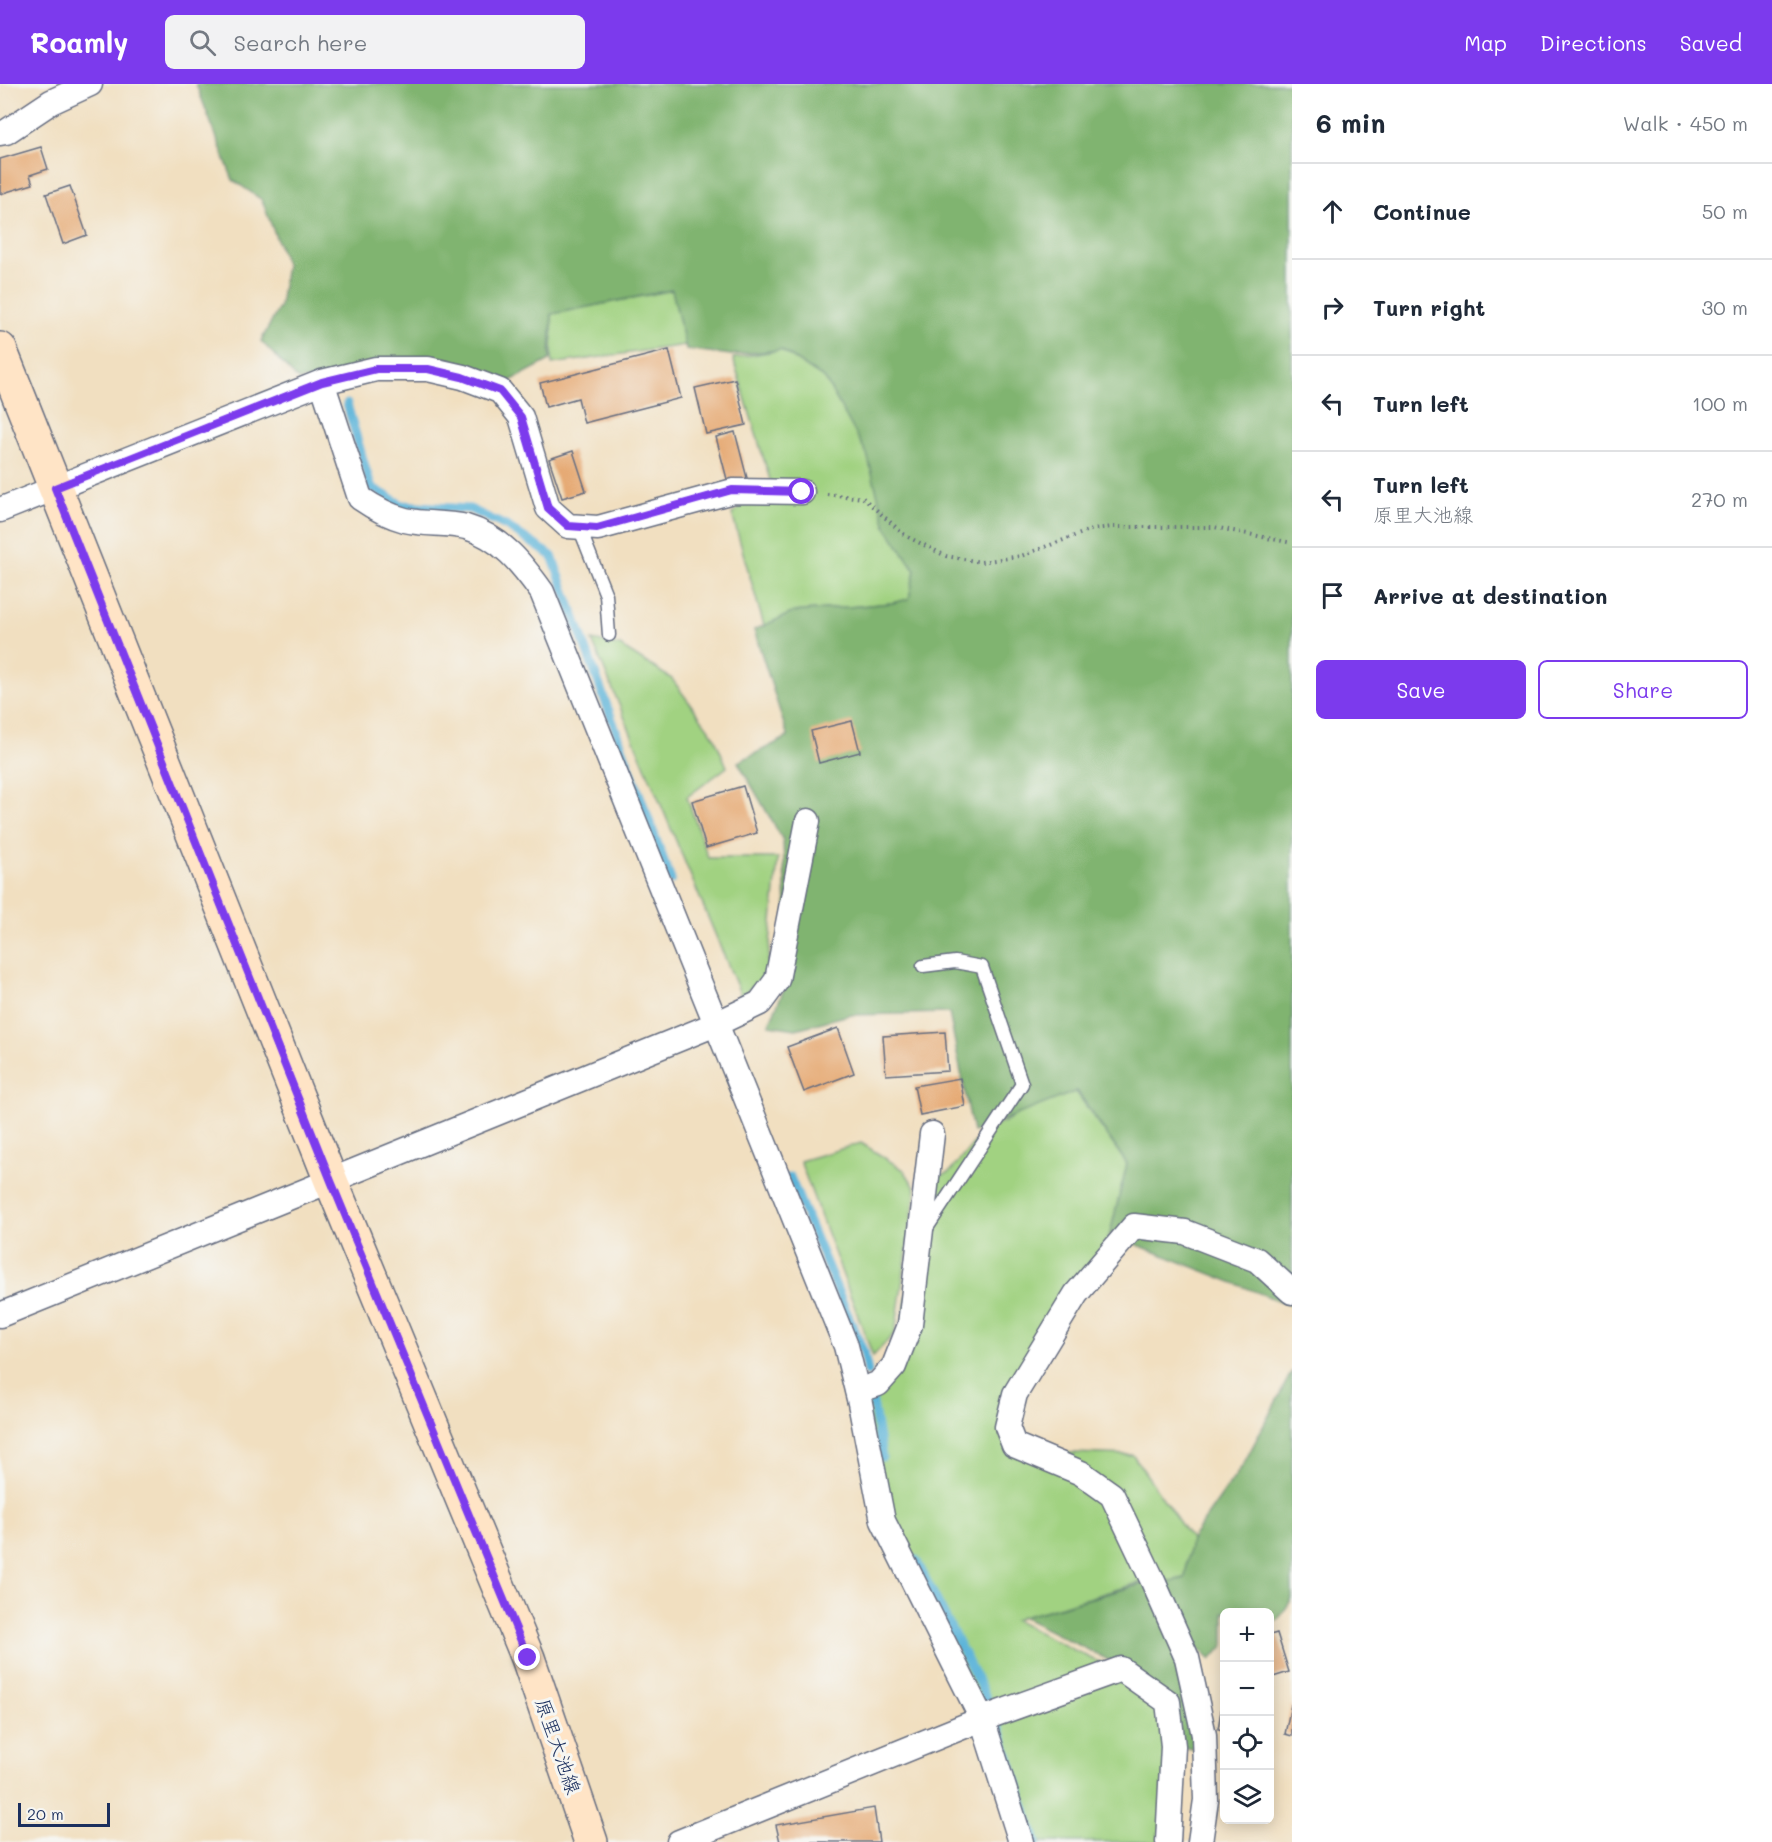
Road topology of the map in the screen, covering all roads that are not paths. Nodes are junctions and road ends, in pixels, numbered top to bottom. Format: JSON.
{"nodes":[{"id":1,"x":78,"y":86,"type":"edge"},
{"id":2,"x":0,"y":133,"type":"edge"},
{"id":3,"x":0,"y":349,"type":"edge"},
{"id":4,"x":322,"y":382,"type":"junction"},
{"id":5,"x":55,"y":488,"type":"junction"},
{"id":6,"x":802,"y":492,"type":"road end"},
{"id":7,"x":0,"y":510,"type":"edge"},
{"id":8,"x":579,"y":527,"type":"junction"},
{"id":9,"x":609,"y":635,"type":"dead end"},
{"id":10,"x":808,"y":821,"type":"dead end"},
{"id":11,"x":923,"y":966,"type":"dead end"},
{"id":12,"x":716,"y":1024,"type":"junction"},
{"id":13,"x":932,"y":1134,"type":"dead end"},
{"id":14,"x":331,"y":1181,"type":"junction"},
{"id":15,"x":920,"y":1239,"type":"junction"},
{"id":16,"x":1292,"y":1292,"type":"edge"},
{"id":17,"x":0,"y":1315,"type":"edge"},
{"id":18,"x":856,"y":1391,"type":"junction"},
{"id":19,"x":982,"y":1719,"type":"junction"},
{"id":20,"x":591,"y":1842,"type":"edge"},
{"id":21,"x":679,"y":1842,"type":"edge"},
{"id":22,"x":1021,"y":1842,"type":"edge"},
{"id":23,"x":1168,"y":1842,"type":"edge"},
{"id":24,"x":1200,"y":1842,"type":"edge"}],
"edges":[{"from":1,"to":2,"type":"street"},
{"from":3,"to":5,"type":"main road","name":"原里大池線"},
{"from":4,"to":5,"type":"street"},
{"from":4,"to":8,"type":"street"},
{"from":4,"to":12,"type":"street"},
{"from":5,"to":7,"type":"street"},
{"from":5,"to":14,"type":"main road","name":"原里大池線"},
{"from":6,"to":8,"type":"street"},
{"from":8,"to":9,"type":"lane"},
{"from":10,"to":12,"type":"street"},
{"from":11,"to":15,"type":"lane"},
{"from":12,"to":14,"type":"street"},
{"from":12,"to":18,"type":"street"},
{"from":13,"to":15,"type":"street"},
{"from":14,"to":17,"type":"street"},
{"from":14,"to":20,"type":"main road","name":"原里大池線"},
{"from":15,"to":18,"type":"street"},
{"from":16,"to":24,"type":"street"},
{"from":18,"to":19,"type":"street"},
{"from":19,"to":21,"type":"street"},
{"from":19,"to":22,"type":"street"},
{"from":19,"to":23,"type":"street"}]}
